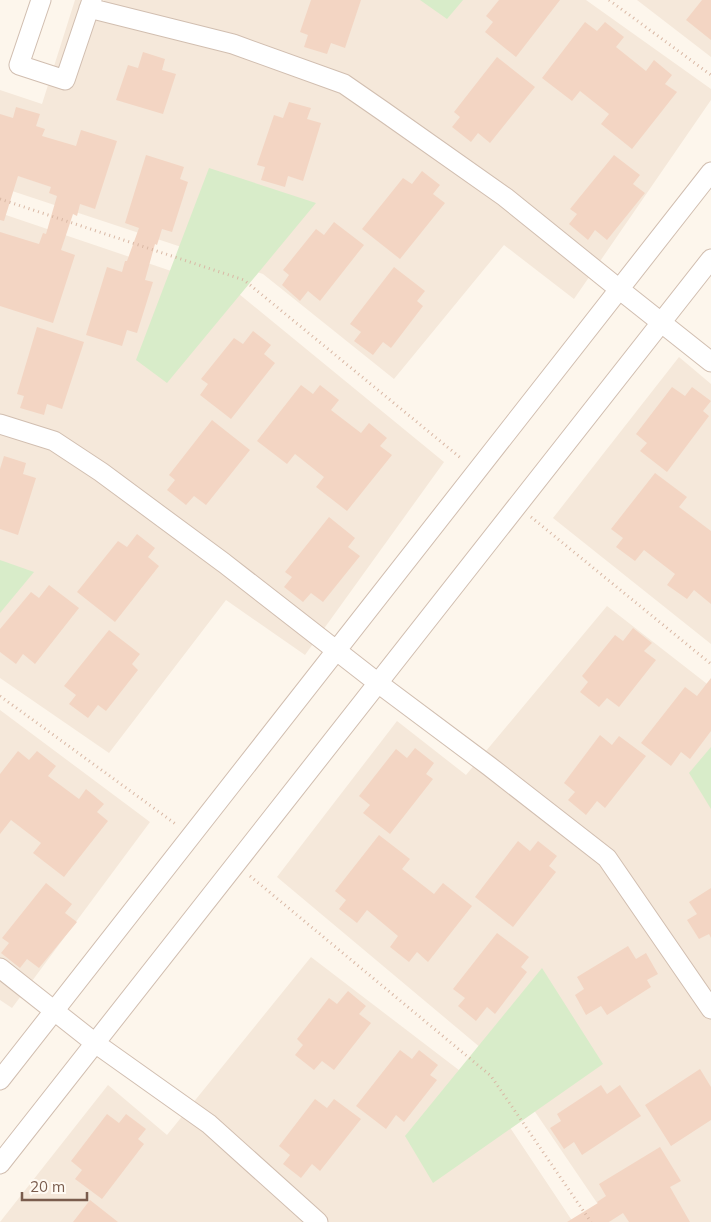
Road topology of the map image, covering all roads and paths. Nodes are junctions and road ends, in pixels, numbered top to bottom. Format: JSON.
{"nodes":[{"id":1,"x":41,"y":0,"type":"edge"},
{"id":2,"x":609,"y":0,"type":"edge"},
{"id":3,"x":90,"y":4,"type":"edge"},
{"id":4,"x":711,"y":75,"type":"edge"},
{"id":5,"x":711,"y":172,"type":"edge"},
{"id":6,"x":0,"y":199,"type":"edge"},
{"id":7,"x":711,"y":259,"type":"edge"},
{"id":8,"x":619,"y":289,"type":"junction"},
{"id":9,"x":661,"y":322,"type":"junction"},
{"id":10,"x":711,"y":362,"type":"edge"},
{"id":11,"x":0,"y":424,"type":"edge"},
{"id":12,"x":476,"y":471,"type":"junction"},
{"id":13,"x":517,"y":506,"type":"junction"},
{"id":14,"x":336,"y":650,"type":"junction"},
{"id":15,"x":711,"y":664,"type":"edge"},
{"id":16,"x":378,"y":683,"type":"junction"},
{"id":17,"x":0,"y":696,"type":"edge"},
{"id":18,"x":191,"y":836,"type":"junction"},
{"id":19,"x":236,"y":864,"type":"junction"},
{"id":20,"x":0,"y":968,"type":"edge"},
{"id":21,"x":711,"y":1009,"type":"edge"},
{"id":22,"x":54,"y":1010,"type":"junction"},
{"id":23,"x":95,"y":1043,"type":"junction"},
{"id":24,"x":0,"y":1080,"type":"edge"},
{"id":25,"x":0,"y":1164,"type":"edge"},
{"id":26,"x":318,"y":1222,"type":"edge"},
{"id":27,"x":591,"y":1222,"type":"edge"}],
"edges":[{"from":1,"to":3,"type":"street"},
{"from":2,"to":4,"type":"path"},
{"from":3,"to":8,"type":"street"},
{"from":5,"to":8,"type":"street"},
{"from":6,"to":12,"type":"path"},
{"from":7,"to":9,"type":"street"},
{"from":8,"to":9,"type":"street"},
{"from":8,"to":12,"type":"street"},
{"from":9,"to":10,"type":"street"},
{"from":9,"to":13,"type":"street"},
{"from":11,"to":14,"type":"street"},
{"from":12,"to":14,"type":"street"},
{"from":13,"to":15,"type":"path"},
{"from":13,"to":16,"type":"street"},
{"from":14,"to":16,"type":"street"},
{"from":14,"to":18,"type":"street"},
{"from":16,"to":19,"type":"street"},
{"from":16,"to":21,"type":"street"},
{"from":17,"to":18,"type":"path"},
{"from":18,"to":22,"type":"street"},
{"from":19,"to":23,"type":"street"},
{"from":19,"to":27,"type":"path"},
{"from":20,"to":22,"type":"street"},
{"from":22,"to":23,"type":"street"},
{"from":22,"to":24,"type":"street"},
{"from":23,"to":25,"type":"street"},
{"from":23,"to":26,"type":"street"}]}
